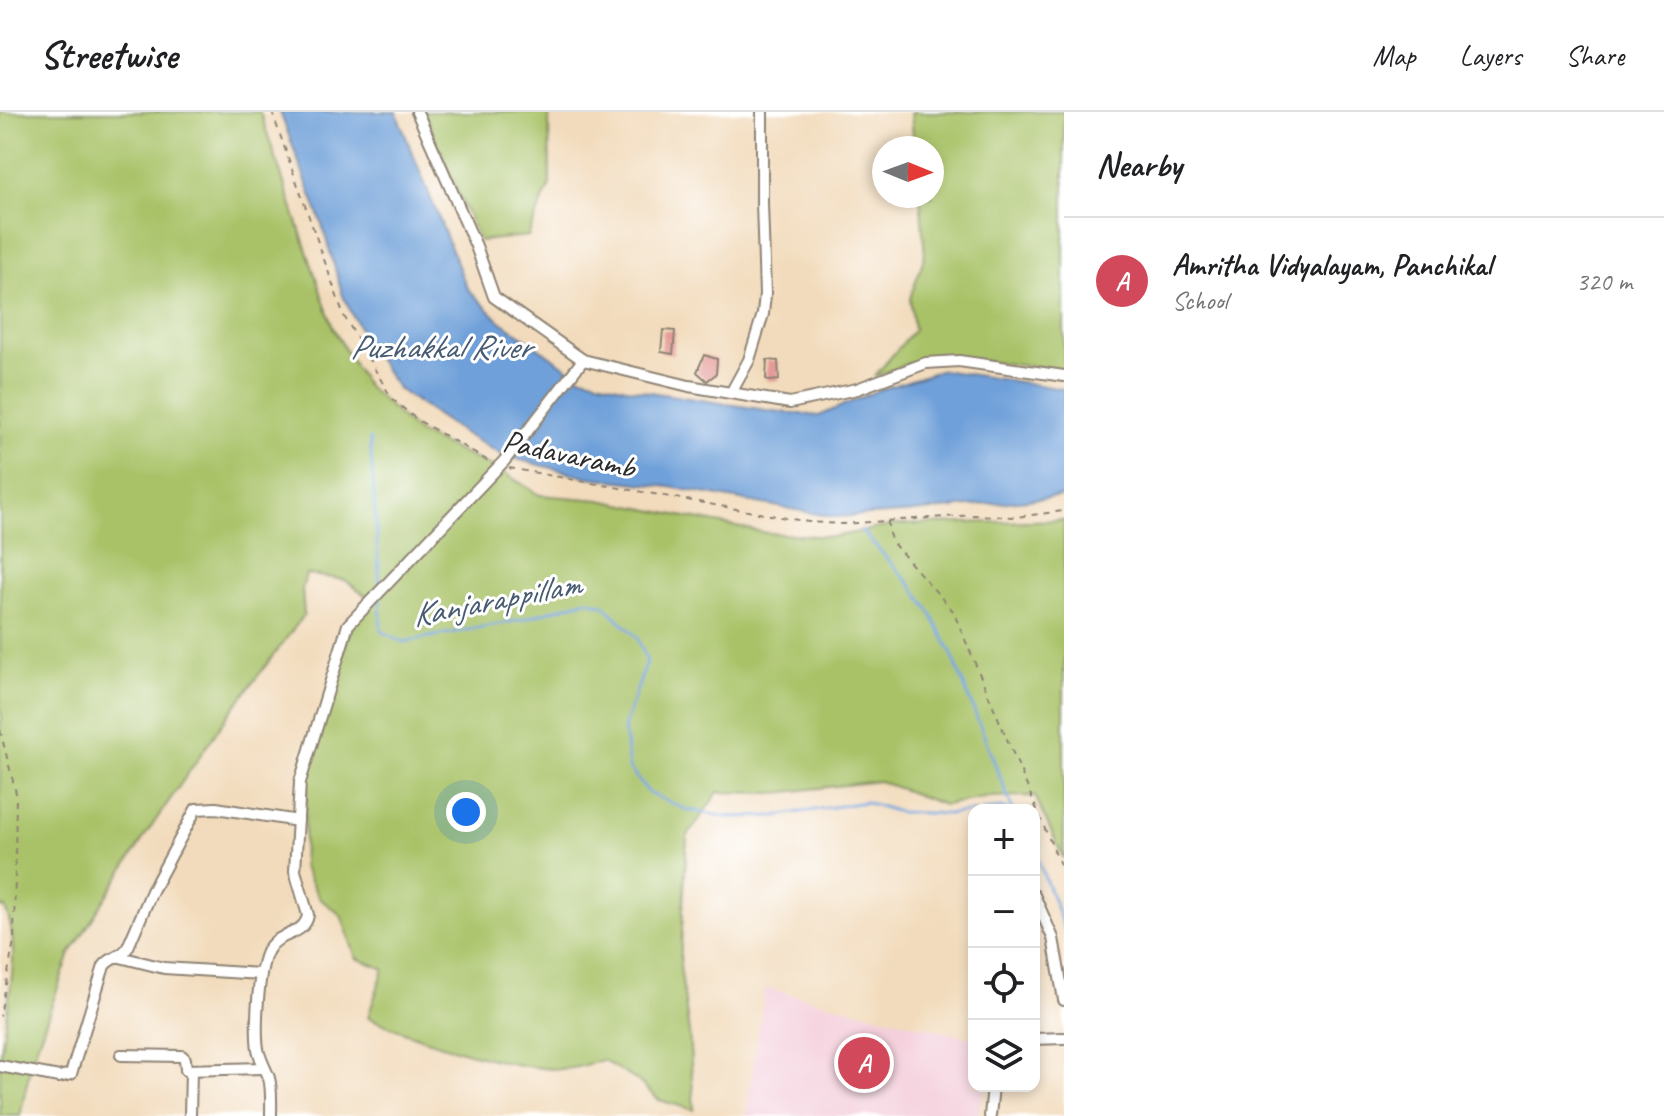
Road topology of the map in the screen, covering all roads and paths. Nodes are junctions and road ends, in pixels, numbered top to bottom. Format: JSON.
{"nodes":[{"id":1,"x":272,"y":112,"type":"edge"},
{"id":2,"x":417,"y":112,"type":"edge"},
{"id":3,"x":762,"y":112,"type":"edge"},
{"id":4,"x":583,"y":360,"type":"junction"},
{"id":5,"x":1064,"y":376,"type":"edge"},
{"id":6,"x":731,"y":393,"type":"junction"},
{"id":7,"x":503,"y":463,"type":"junction"},
{"id":8,"x":1064,"y":511,"type":"edge"},
{"id":9,"x":888,"y":521,"type":"junction"},
{"id":10,"x":0,"y":730,"type":"edge"},
{"id":11,"x":298,"y":821,"type":"junction"},
{"id":12,"x":1064,"y":874,"type":"edge"},
{"id":13,"x":1040,"y":909,"type":"edge"},
{"id":14,"x":120,"y":957,"type":"junction"},
{"id":15,"x":261,"y":974,"type":"junction"},
{"id":16,"x":1064,"y":1000,"type":"edge"},
{"id":17,"x":0,"y":1016,"type":"edge"},
{"id":18,"x":1064,"y":1038,"type":"edge"},
{"id":19,"x":1040,"y":1039,"type":"edge"},
{"id":20,"x":121,"y":1055,"type":"dead end"},
{"id":21,"x":0,"y":1066,"type":"edge"},
{"id":22,"x":263,"y":1068,"type":"junction"},
{"id":23,"x":191,"y":1070,"type":"junction"},
{"id":24,"x":992,"y":1092,"type":"edge"},
{"id":25,"x":190,"y":1116,"type":"edge"},
{"id":26,"x":271,"y":1116,"type":"edge"},
{"id":27,"x":990,"y":1116,"type":"edge"}],
"edges":[{"from":1,"to":7,"type":"path","name":"Padavaramb"},
{"from":2,"to":4,"type":"street"},
{"from":3,"to":6,"type":"street"},
{"from":4,"to":6,"type":"street"},
{"from":4,"to":7,"type":"street"},
{"from":5,"to":6,"type":"street"},
{"from":7,"to":9,"type":"path","name":"Padavaramb"},
{"from":7,"to":11,"type":"street"},
{"from":8,"to":9,"type":"path","name":"Padavaramb"},
{"from":9,"to":12,"type":"path"},
{"from":10,"to":17,"type":"path"},
{"from":11,"to":14,"type":"street"},
{"from":11,"to":15,"type":"street"},
{"from":13,"to":16,"type":"street"},
{"from":14,"to":15,"type":"street"},
{"from":14,"to":21,"type":"street"},
{"from":15,"to":22,"type":"street"},
{"from":18,"to":19,"type":"street"},
{"from":20,"to":23,"type":"street"},
{"from":22,"to":23,"type":"street"},
{"from":22,"to":26,"type":"street"},
{"from":23,"to":25,"type":"street"},
{"from":24,"to":27,"type":"street"}]}
